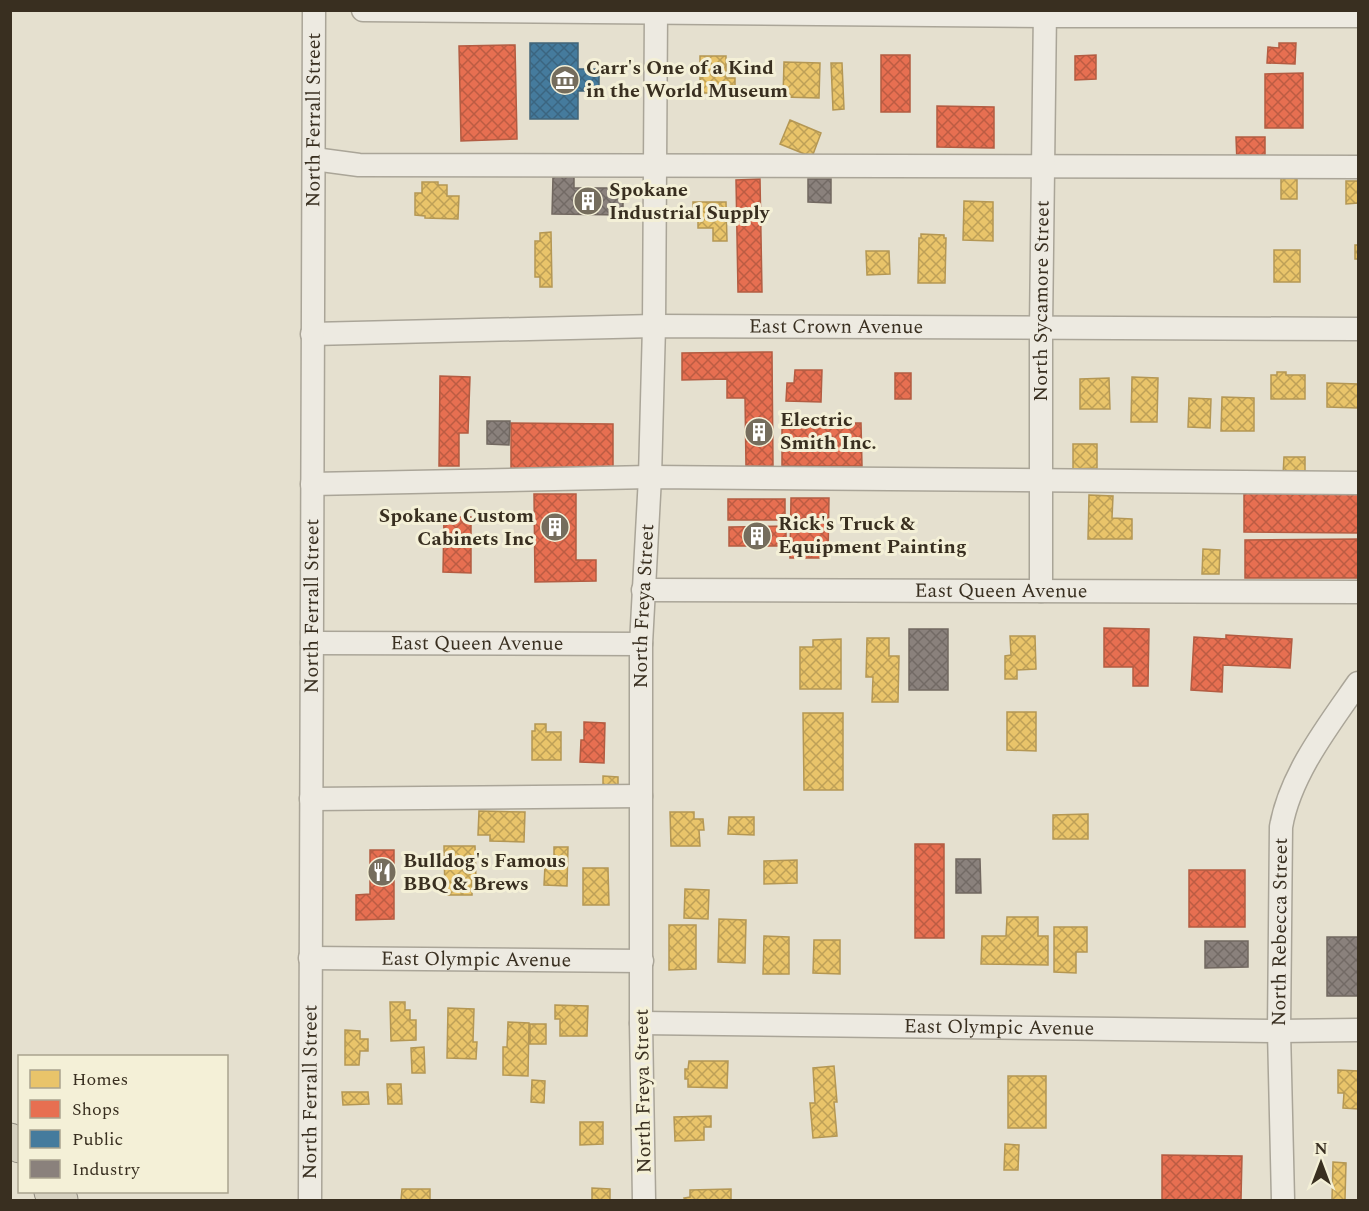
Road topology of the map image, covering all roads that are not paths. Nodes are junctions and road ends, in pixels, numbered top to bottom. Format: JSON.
{"nodes":[{"id":1,"x":314,"y":10,"type":"edge"},
{"id":2,"x":363,"y":10,"type":"edge"},
{"id":3,"x":656,"y":12,"type":"edge"},
{"id":4,"x":1045,"y":13,"type":"edge"},
{"id":5,"x":1154,"y":13,"type":"edge"},
{"id":6,"x":1359,"y":16,"type":"edge"},
{"id":7,"x":314,"y":159,"type":"junction"},
{"id":8,"x":655,"y":166,"type":"junction"},
{"id":9,"x":1044,"y":166,"type":"junction"},
{"id":10,"x":1359,"y":167,"type":"edge"},
{"id":11,"x":654,"y":326,"type":"junction"},
{"id":12,"x":1041,"y":328,"type":"junction"},
{"id":13,"x":1359,"y":329,"type":"edge"},
{"id":14,"x":312,"y":334,"type":"junction"},
{"id":15,"x":650,"y":477,"type":"junction"},
{"id":16,"x":1041,"y":479,"type":"junction"},
{"id":17,"x":1359,"y":483,"type":"edge"},
{"id":18,"x":312,"y":484,"type":"junction"},
{"id":19,"x":644,"y":590,"type":"junction"},
{"id":20,"x":1041,"y":591,"type":"junction"},
{"id":21,"x":1359,"y":592,"type":"edge"},
{"id":22,"x":312,"y":643,"type":"junction"},
{"id":23,"x":641,"y":644,"type":"junction"},
{"id":24,"x":1359,"y":683,"type":"edge"},
{"id":25,"x":641,"y":796,"type":"junction"},
{"id":26,"x":311,"y":799,"type":"junction"},
{"id":27,"x":310,"y":958,"type":"junction"},
{"id":28,"x":642,"y":961,"type":"junction"},
{"id":29,"x":641,"y":1023,"type":"junction"},
{"id":30,"x":1359,"y":1030,"type":"edge"},
{"id":31,"x":1279,"y":1031,"type":"junction"},
{"id":32,"x":310,"y":1200,"type":"edge"},
{"id":33,"x":644,"y":1200,"type":"edge"},
{"id":34,"x":1283,"y":1200,"type":"edge"}],
"edges":[{"from":1,"to":7,"type":"street","name":"North Ferrall Street"},
{"from":2,"to":3,"type":"street"},
{"from":3,"to":4,"type":"street"},
{"from":3,"to":8,"type":"street","name":"North Freya Street"},
{"from":4,"to":5,"type":"street"},
{"from":4,"to":9,"type":"street","name":"North Sycamore Street"},
{"from":5,"to":6,"type":"street"},
{"from":7,"to":8,"type":"street"},
{"from":7,"to":14,"type":"street","name":"North Ferrall Street"},
{"from":8,"to":9,"type":"street"},
{"from":8,"to":11,"type":"street","name":"North Freya Street"},
{"from":9,"to":10,"type":"street"},
{"from":9,"to":12,"type":"street","name":"North Sycamore Street"},
{"from":11,"to":12,"type":"street","name":"East Crown Avenue"},
{"from":11,"to":14,"type":"street","name":"East Crown Avenue"},
{"from":11,"to":15,"type":"street","name":"North Freya Street"},
{"from":12,"to":13,"type":"street","name":"East Crown Avenue"},
{"from":12,"to":16,"type":"street","name":"North Sycamore Street"},
{"from":14,"to":18,"type":"street","name":"North Ferrall Street"},
{"from":15,"to":16,"type":"street"},
{"from":15,"to":18,"type":"street"},
{"from":15,"to":19,"type":"street","name":"North Freya Street"},
{"from":16,"to":17,"type":"street"},
{"from":16,"to":20,"type":"street","name":"North Sycamore Street"},
{"from":18,"to":22,"type":"street","name":"North Ferrall Street"},
{"from":19,"to":20,"type":"street","name":"East Queen Avenue"},
{"from":19,"to":23,"type":"street","name":"North Freya Street"},
{"from":20,"to":21,"type":"street","name":"East Queen Avenue"},
{"from":22,"to":23,"type":"street","name":"East Queen Avenue"},
{"from":22,"to":26,"type":"street","name":"North Ferrall Street"},
{"from":23,"to":25,"type":"street","name":"North Freya Street"},
{"from":24,"to":31,"type":"street","name":"North Rebecca Street"},
{"from":25,"to":26,"type":"street"},
{"from":25,"to":28,"type":"street","name":"North Freya Street"},
{"from":26,"to":27,"type":"street","name":"North Ferrall Street"},
{"from":27,"to":28,"type":"street","name":"East Olympic Avenue"},
{"from":27,"to":32,"type":"street","name":"North Ferrall Street"},
{"from":28,"to":29,"type":"street","name":"North Freya Street"},
{"from":29,"to":31,"type":"street","name":"East Olympic Avenue"},
{"from":29,"to":33,"type":"street","name":"North Freya Street"},
{"from":30,"to":31,"type":"street","name":"East Olympic Avenue"},
{"from":31,"to":34,"type":"street","name":"North Rebecca Street"}]}
